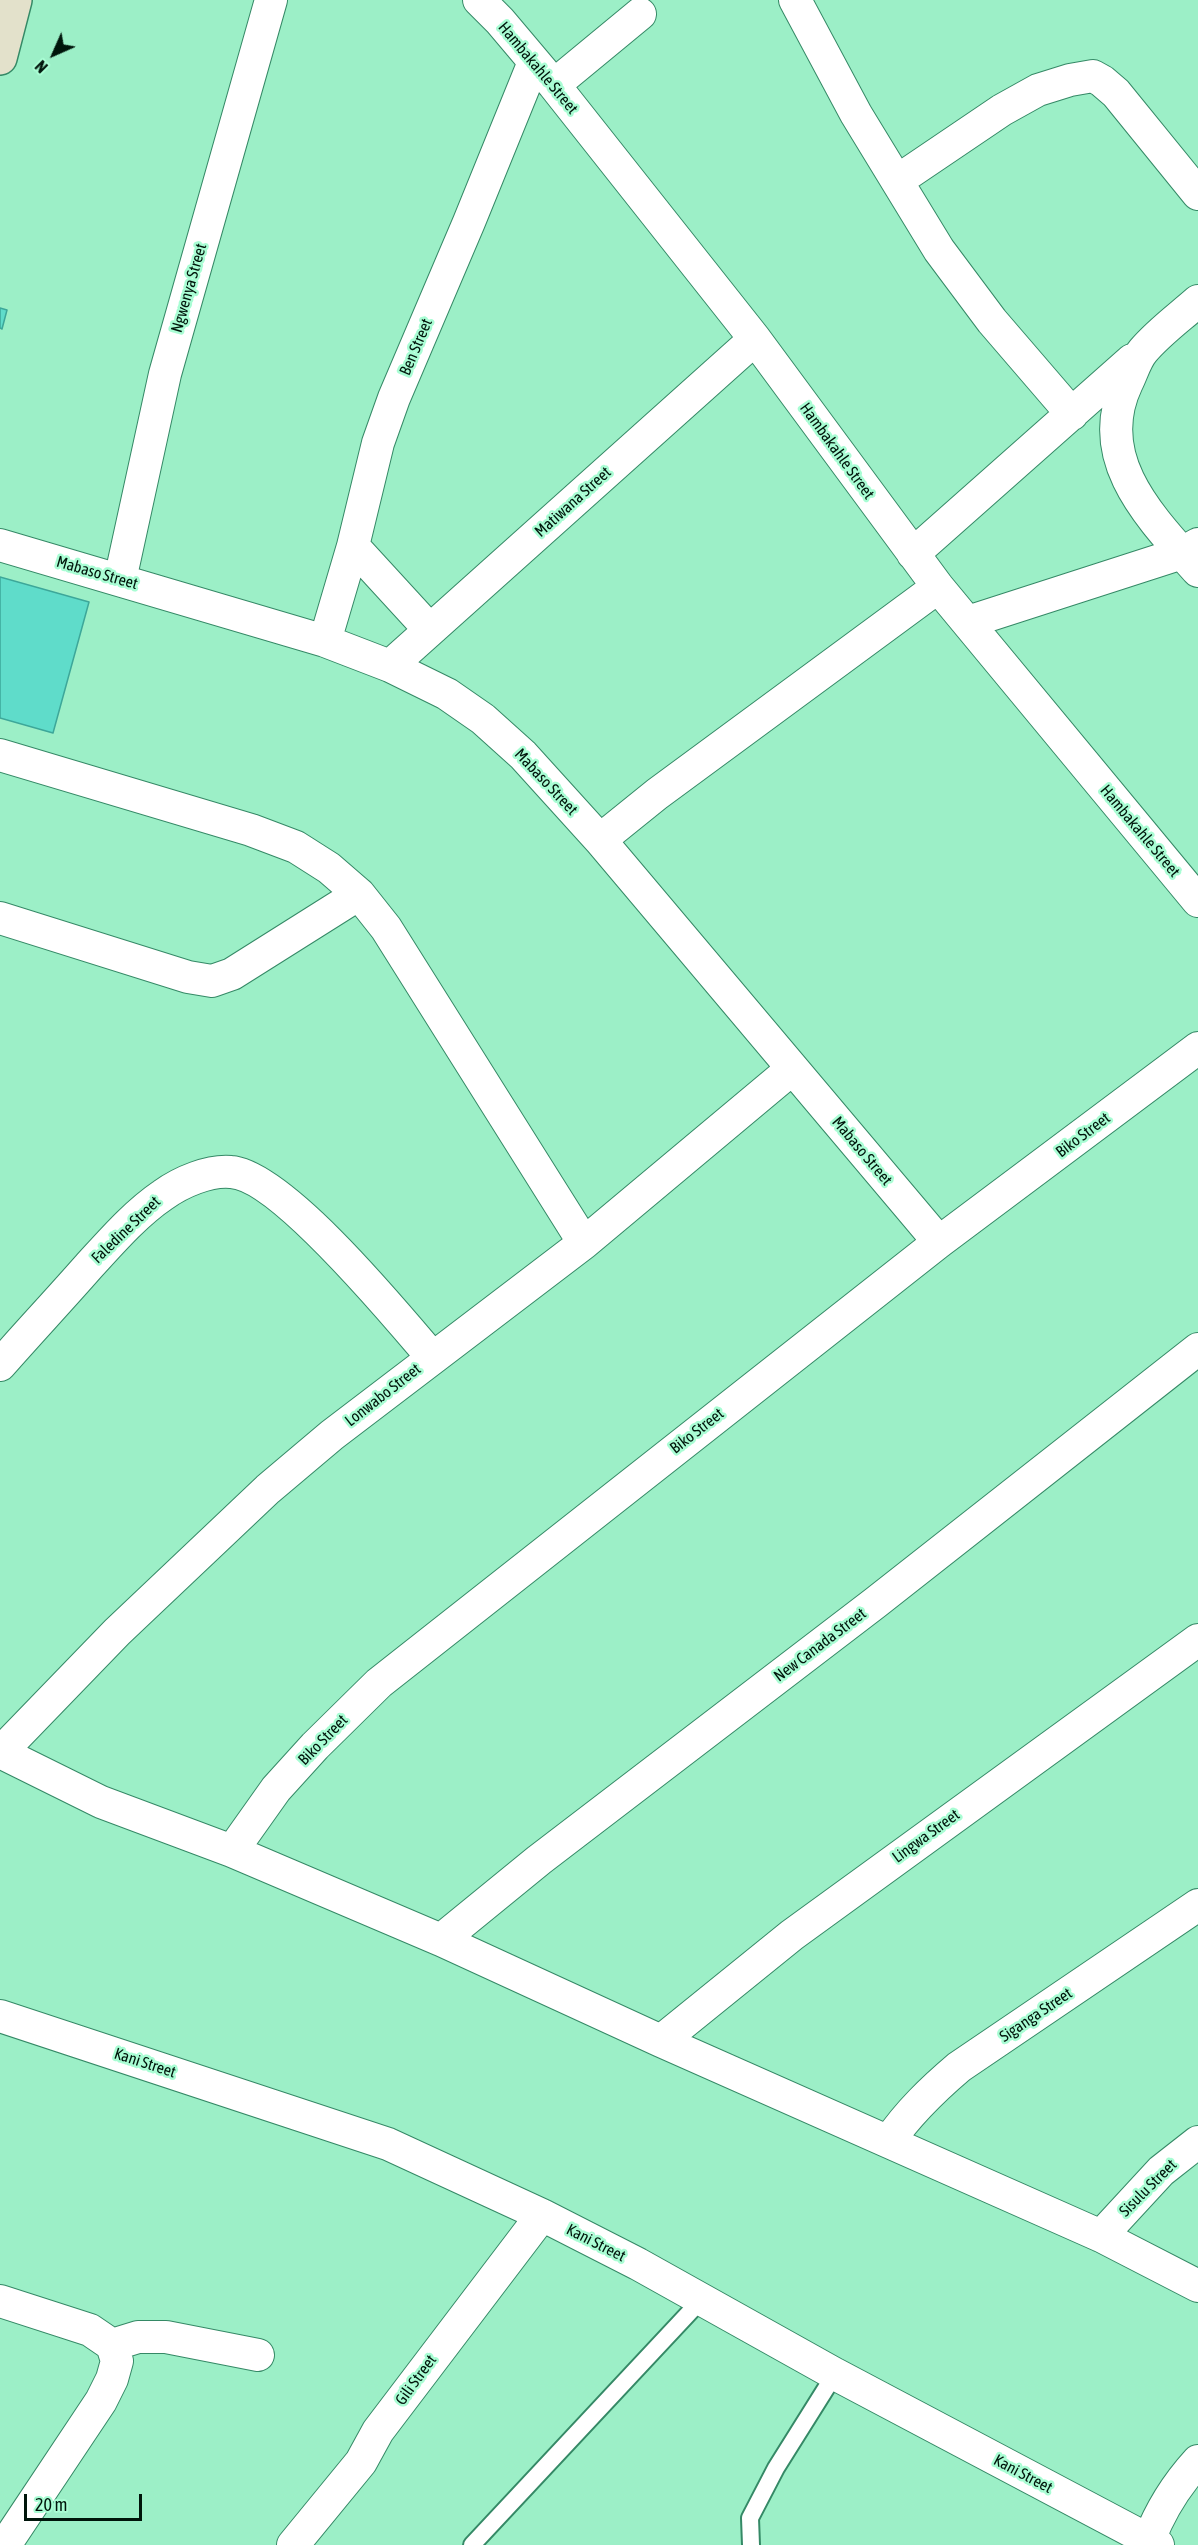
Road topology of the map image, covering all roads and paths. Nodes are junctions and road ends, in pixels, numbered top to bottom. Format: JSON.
{"nodes":[{"id":1,"x":15,"y":0,"type":"edge"},
{"id":2,"x":271,"y":0,"type":"edge"},
{"id":3,"x":479,"y":0,"type":"edge"},
{"id":4,"x":795,"y":0,"type":"edge"},
{"id":5,"x":640,"y":14,"type":"dead end"},
{"id":6,"x":0,"y":58,"type":"edge"},
{"id":7,"x":534,"y":62,"type":"junction"},
{"id":8,"x":554,"y":85,"type":"junction"},
{"id":9,"x":897,"y":181,"type":"junction"},
{"id":10,"x":1198,"y":194,"type":"edge"},
{"id":11,"x":1198,"y":301,"type":"edge"},
{"id":12,"x":755,"y":339,"type":"junction"},
{"id":13,"x":1142,"y":352,"type":"junction"},
{"id":14,"x":1072,"y":414,"type":"junction"},
{"id":15,"x":0,"y":545,"type":"edge"},
{"id":16,"x":353,"y":546,"type":"junction"},
{"id":17,"x":912,"y":554,"type":"junction"},
{"id":18,"x":1193,"y":556,"type":"edge"},
{"id":19,"x":120,"y":580,"type":"junction"},
{"id":20,"x":938,"y":587,"type":"junction"},
{"id":21,"x":968,"y":622,"type":"junction"},
{"id":22,"x":430,"y":630,"type":"junction"},
{"id":23,"x":325,"y":641,"type":"junction"},
{"id":24,"x":390,"y":666,"type":"junction"},
{"id":25,"x":0,"y":755,"type":"edge"},
{"id":26,"x":600,"y":840,"type":"junction"},
{"id":27,"x":359,"y":894,"type":"junction"},
{"id":28,"x":1198,"y":901,"type":"edge"},
{"id":29,"x":0,"y":918,"type":"edge"},
{"id":30,"x":1198,"y":1048,"type":"edge"},
{"id":31,"x":792,"y":1069,"type":"junction"},
{"id":32,"x":939,"y":1242,"type":"junction"},
{"id":33,"x":584,"y":1243,"type":"junction"},
{"id":34,"x":1198,"y":1349,"type":"edge"},
{"id":35,"x":432,"y":1357,"type":"junction"},
{"id":36,"x":0,"y":1365,"type":"edge"},
{"id":37,"x":1198,"y":1640,"type":"edge"},
{"id":38,"x":0,"y":1753,"type":"edge"},
{"id":39,"x":232,"y":1851,"type":"junction"},
{"id":40,"x":1198,"y":1905,"type":"edge"},
{"id":41,"x":441,"y":1940,"type":"junction"},
{"id":42,"x":0,"y":2016,"type":"edge"},
{"id":43,"x":661,"y":2041,"type":"junction"},
{"id":44,"x":889,"y":2141,"type":"junction"},
{"id":45,"x":1198,"y":2142,"type":"edge"},
{"id":46,"x":542,"y":2215,"type":"junction"},
{"id":47,"x":1101,"y":2236,"type":"junction"},
{"id":48,"x":1198,"y":2286,"type":"edge"},
{"id":49,"x":702,"y":2299,"type":"junction"},
{"id":50,"x":0,"y":2301,"type":"edge"},
{"id":51,"x":112,"y":2345,"type":"junction"},
{"id":52,"x":258,"y":2355,"type":"dead end"},
{"id":53,"x":835,"y":2374,"type":"junction"},
{"id":54,"x":1198,"y":2461,"type":"edge"},
{"id":55,"x":1153,"y":2542,"type":"edge"},
{"id":56,"x":6,"y":2545,"type":"edge"},
{"id":57,"x":293,"y":2545,"type":"edge"},
{"id":58,"x":472,"y":2545,"type":"edge"},
{"id":59,"x":751,"y":2545,"type":"edge"}],
"edges":[{"from":1,"to":6,"type":"main road"},
{"from":2,"to":19,"type":"street","name":"Ngwenya Street"},
{"from":3,"to":7,"type":"street","name":"Hambakahle Street"},
{"from":4,"to":9,"type":"street"},
{"from":5,"to":8,"type":"street"},
{"from":7,"to":8,"type":"street","name":"Hambakahle Street"},
{"from":7,"to":16,"type":"street","name":"Ben Street"},
{"from":8,"to":12,"type":"street","name":"Hambakahle Street"},
{"from":9,"to":10,"type":"street"},
{"from":9,"to":14,"type":"street"},
{"from":11,"to":13,"type":"street"},
{"from":12,"to":17,"type":"street","name":"Hambakahle Street"},
{"from":12,"to":22,"type":"street","name":"Matiwana Street"},
{"from":13,"to":14,"type":"street"},
{"from":13,"to":18,"type":"street"},
{"from":14,"to":17,"type":"street"},
{"from":15,"to":19,"type":"street","name":"Mabaso Street"},
{"from":16,"to":22,"type":"street"},
{"from":16,"to":23,"type":"street","name":"Ben Street"},
{"from":17,"to":20,"type":"street","name":"Hambakahle Street"},
{"from":18,"to":21,"type":"street"},
{"from":19,"to":23,"type":"street","name":"Mabaso Street"},
{"from":20,"to":21,"type":"street","name":"Hambakahle Street"},
{"from":20,"to":26,"type":"street"},
{"from":21,"to":28,"type":"street","name":"Hambakahle Street"},
{"from":22,"to":24,"type":"street","name":"Matiwana Street"},
{"from":23,"to":24,"type":"street","name":"Mabaso Street"},
{"from":24,"to":26,"type":"street","name":"Mabaso Street"},
{"from":25,"to":27,"type":"street"},
{"from":26,"to":31,"type":"street","name":"Mabaso Street"},
{"from":27,"to":29,"type":"street"},
{"from":27,"to":33,"type":"street"},
{"from":30,"to":32,"type":"street","name":"Biko Street"},
{"from":31,"to":32,"type":"street","name":"Mabaso Street"},
{"from":31,"to":33,"type":"street","name":"Lonwabo Street"},
{"from":32,"to":39,"type":"street","name":"Biko Street"},
{"from":33,"to":35,"type":"street","name":"Lonwabo Street"},
{"from":34,"to":41,"type":"street","name":"New Canada Street"},
{"from":35,"to":36,"type":"street","name":"Faledine Street"},
{"from":35,"to":38,"type":"street","name":"Lonwabo Street"},
{"from":37,"to":43,"type":"street","name":"Lingwa Street"},
{"from":38,"to":39,"type":"street"},
{"from":39,"to":41,"type":"street"},
{"from":40,"to":44,"type":"street","name":"Siganga Street"},
{"from":41,"to":43,"type":"street"},
{"from":42,"to":46,"type":"street","name":"Kani Street"},
{"from":43,"to":44,"type":"street"},
{"from":44,"to":47,"type":"street"},
{"from":45,"to":47,"type":"street","name":"Sisulu Street"},
{"from":46,"to":49,"type":"street","name":"Kani Street"},
{"from":46,"to":57,"type":"street","name":"Gili Street"},
{"from":47,"to":48,"type":"street"},
{"from":49,"to":53,"type":"street","name":"Kani Street"},
{"from":49,"to":58,"type":"lane"},
{"from":50,"to":51,"type":"street"},
{"from":51,"to":52,"type":"street"},
{"from":51,"to":56,"type":"street"},
{"from":53,"to":55,"type":"street","name":"Kani Street"},
{"from":53,"to":59,"type":"lane"},
{"from":54,"to":55,"type":"street"}]}
